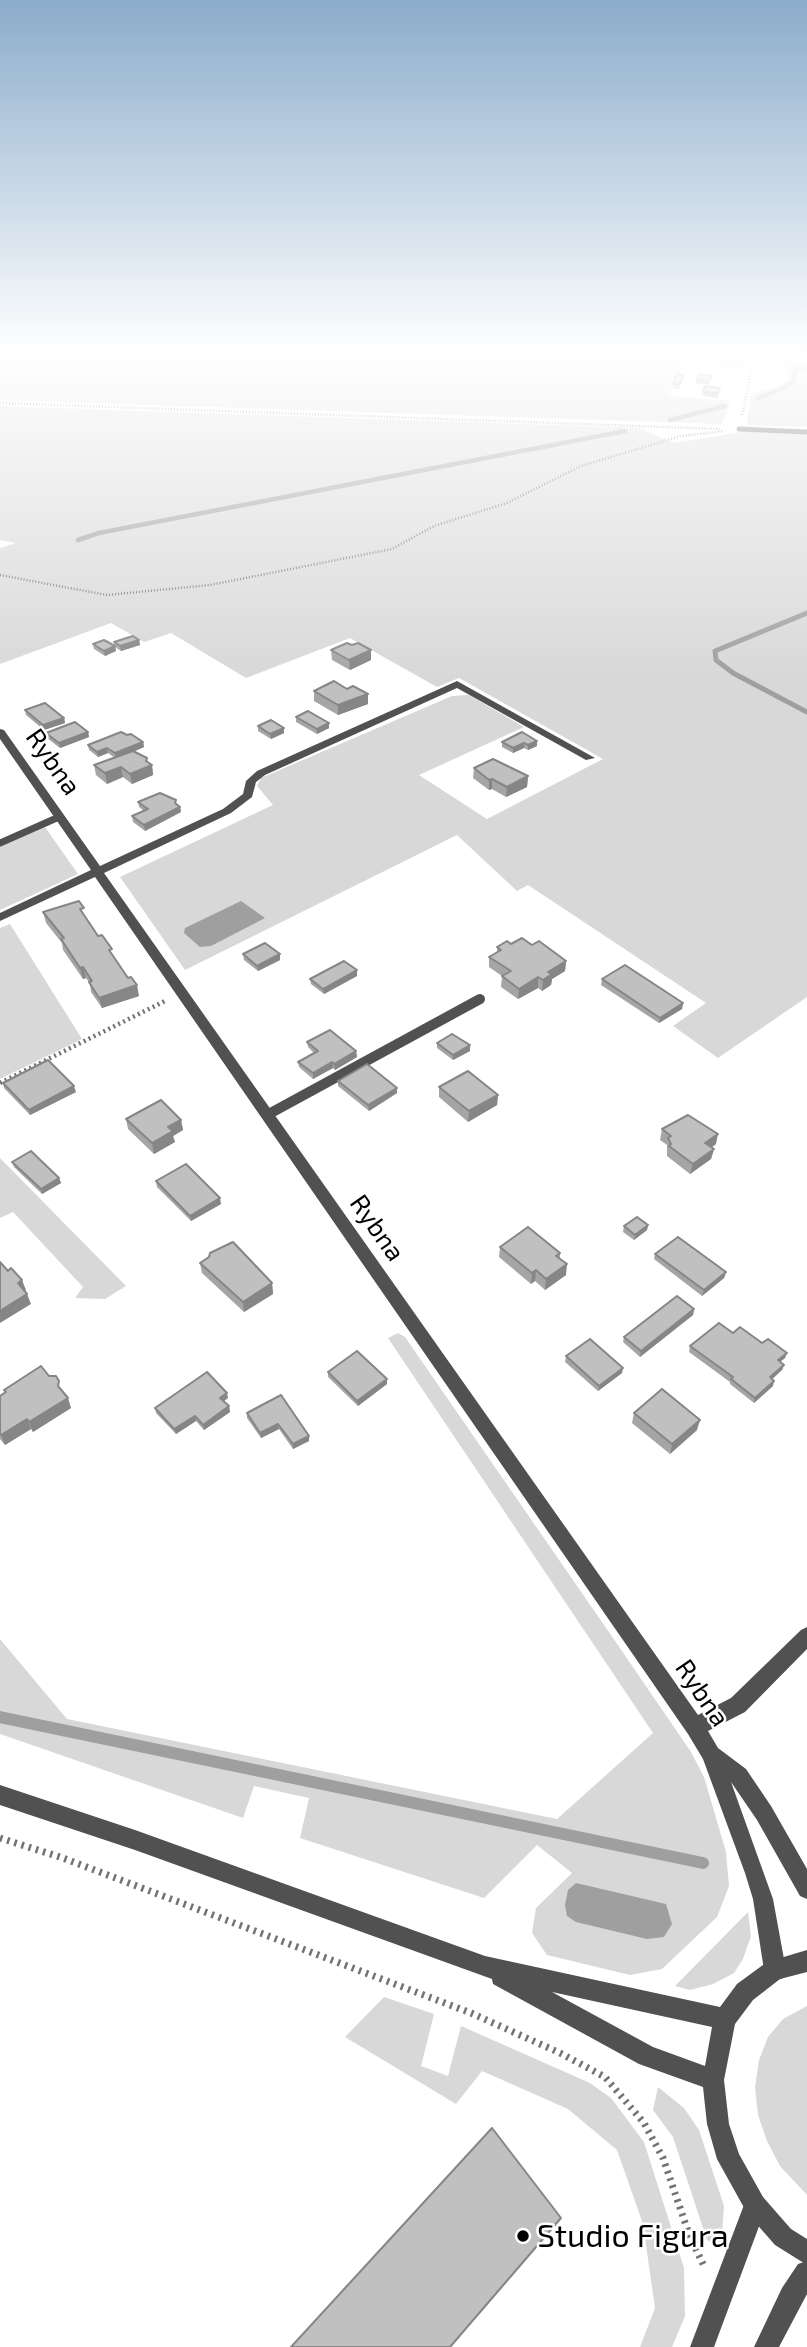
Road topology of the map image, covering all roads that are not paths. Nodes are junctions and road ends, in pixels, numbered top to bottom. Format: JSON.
{"nodes":[{"id":1,"x":0,"y":732,"type":"edge"},
{"id":2,"x":590,"y":758,"type":"dead end"},
{"id":3,"x":60,"y":817,"type":"junction"},
{"id":4,"x":0,"y":843,"type":"edge"},
{"id":5,"x":98,"y":872,"type":"junction"},
{"id":6,"x":0,"y":917,"type":"edge"},
{"id":7,"x":480,"y":999,"type":"dead end"},
{"id":8,"x":267,"y":1115,"type":"junction"},
{"id":9,"x":807,"y":1636,"type":"edge"},
{"id":10,"x":695,"y":1727,"type":"junction"},
{"id":11,"x":711,"y":1754,"type":"junction"},
{"id":12,"x":0,"y":1796,"type":"edge"},
{"id":13,"x":807,"y":1889,"type":"edge"},
{"id":14,"x":807,"y":1961,"type":"edge"},
{"id":15,"x":485,"y":1967,"type":"junction"},
{"id":16,"x":775,"y":1970,"type":"junction"},
{"id":17,"x":725,"y":2020,"type":"junction"},
{"id":18,"x":713,"y":2080,"type":"junction"},
{"id":19,"x":755,"y":2205,"type":"junction"},
{"id":20,"x":807,"y":2253,"type":"edge"},
{"id":21,"x":807,"y":2273,"type":"edge"},
{"id":22,"x":702,"y":2347,"type":"edge"},
{"id":23,"x":766,"y":2347,"type":"edge"}],
"edges":[{"from":1,"to":3,"type":"street","name":"Rybna"},
{"from":2,"to":5,"type":"street"},
{"from":3,"to":4,"type":"lane"},
{"from":3,"to":5,"type":"street","name":"Rybna"},
{"from":5,"to":6,"type":"street"},
{"from":5,"to":8,"type":"street","name":"Rybna"},
{"from":7,"to":8,"type":"lane"},
{"from":8,"to":10,"type":"street","name":"Rybna"},
{"from":9,"to":10,"type":"street"},
{"from":10,"to":11,"type":"street","name":"Rybna"},
{"from":11,"to":13,"type":"street","name":"Rybna"},
{"from":11,"to":16,"type":"street","name":"Rybna"},
{"from":12,"to":15,"type":"street"},
{"from":14,"to":16,"type":"street"},
{"from":15,"to":17,"type":"street"},
{"from":15,"to":18,"type":"street"},
{"from":16,"to":17,"type":"street"},
{"from":17,"to":18,"type":"street"},
{"from":18,"to":19,"type":"street"},
{"from":19,"to":20,"type":"street"},
{"from":19,"to":22,"type":"street"},
{"from":21,"to":23,"type":"street"}]}
